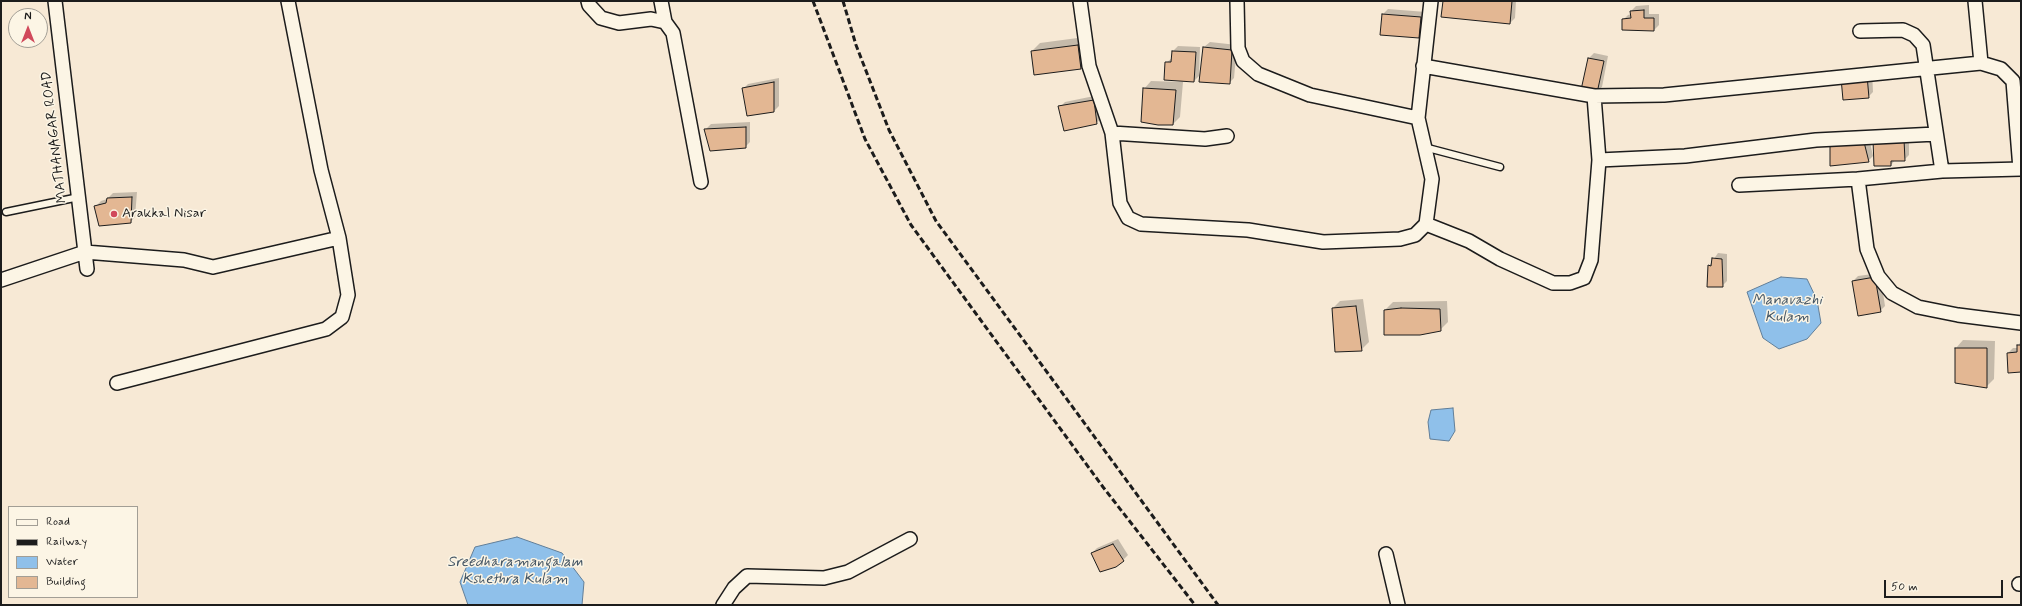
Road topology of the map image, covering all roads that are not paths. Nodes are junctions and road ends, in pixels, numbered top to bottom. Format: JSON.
{"nodes":[{"id":1,"x":55,"y":1,"type":"edge"},
{"id":2,"x":288,"y":1,"type":"edge"},
{"id":3,"x":588,"y":1,"type":"edge"},
{"id":4,"x":661,"y":1,"type":"edge"},
{"id":5,"x":1080,"y":1,"type":"edge"},
{"id":6,"x":1237,"y":1,"type":"edge"},
{"id":7,"x":1431,"y":1,"type":"edge"},
{"id":8,"x":1975,"y":1,"type":"edge"},
{"id":9,"x":665,"y":22,"type":"junction"},
{"id":10,"x":1860,"y":31,"type":"dead end"},
{"id":11,"x":1981,"y":63,"type":"junction"},
{"id":12,"x":1423,"y":66,"type":"junction"},
{"id":13,"x":1926,"y":68,"type":"junction"},
{"id":14,"x":1594,"y":96,"type":"junction"},
{"id":15,"x":1418,"y":118,"type":"junction"},
{"id":16,"x":1112,"y":133,"type":"junction"},
{"id":17,"x":1936,"y":134,"type":"junction"},
{"id":18,"x":1227,"y":136,"type":"dead end"},
{"id":19,"x":1424,"y":147,"type":"junction"},
{"id":20,"x":1599,"y":160,"type":"junction"},
{"id":21,"x":1500,"y":167,"type":"dead end"},
{"id":22,"x":2020,"y":169,"type":"edge"},
{"id":23,"x":1942,"y":171,"type":"junction"},
{"id":24,"x":1858,"y":178,"type":"junction"},
{"id":25,"x":701,"y":182,"type":"dead end"},
{"id":26,"x":1739,"y":185,"type":"dead end"},
{"id":27,"x":79,"y":198,"type":"junction"},
{"id":28,"x":6,"y":212,"type":"dead end"},
{"id":29,"x":1426,"y":224,"type":"junction"},
{"id":30,"x":338,"y":238,"type":"junction"},
{"id":31,"x":85,"y":252,"type":"junction"},
{"id":32,"x":87,"y":268,"type":"dead end"},
{"id":33,"x":1,"y":280,"type":"edge"},
{"id":34,"x":2021,"y":323,"type":"edge"},
{"id":35,"x":117,"y":383,"type":"dead end"},
{"id":36,"x":910,"y":539,"type":"dead end"},
{"id":37,"x":1386,"y":554,"type":"dead end"},
{"id":38,"x":723,"y":605,"type":"edge"},
{"id":39,"x":1398,"y":605,"type":"edge"}],
"edges":[{"from":1,"to":27,"type":"street","name":"MATHANAGAR ROAD"},
{"from":2,"to":30,"type":"street"},
{"from":3,"to":9,"type":"street"},
{"from":4,"to":9,"type":"street"},
{"from":5,"to":16,"type":"street"},
{"from":6,"to":15,"type":"street"},
{"from":7,"to":12,"type":"street"},
{"from":8,"to":11,"type":"street"},
{"from":9,"to":25,"type":"street"},
{"from":10,"to":13,"type":"street"},
{"from":11,"to":13,"type":"street"},
{"from":11,"to":22,"type":"street"},
{"from":12,"to":14,"type":"street"},
{"from":12,"to":15,"type":"street"},
{"from":13,"to":14,"type":"street"},
{"from":13,"to":17,"type":"street"},
{"from":14,"to":20,"type":"street"},
{"from":15,"to":19,"type":"street"},
{"from":16,"to":18,"type":"street"},
{"from":16,"to":29,"type":"street"},
{"from":17,"to":20,"type":"street"},
{"from":17,"to":23,"type":"street"},
{"from":19,"to":21,"type":"lane"},
{"from":19,"to":29,"type":"street"},
{"from":20,"to":29,"type":"street"},
{"from":22,"to":23,"type":"street"},
{"from":23,"to":24,"type":"street"},
{"from":24,"to":26,"type":"street"},
{"from":24,"to":34,"type":"street"},
{"from":27,"to":28,"type":"lane"},
{"from":27,"to":31,"type":"street","name":"MATHANAGAR ROAD"},
{"from":30,"to":31,"type":"street"},
{"from":30,"to":35,"type":"street"},
{"from":31,"to":32,"type":"street","name":"MATHANAGAR ROAD"},
{"from":31,"to":33,"type":"street"},
{"from":36,"to":38,"type":"street"},
{"from":37,"to":39,"type":"street"}]}
